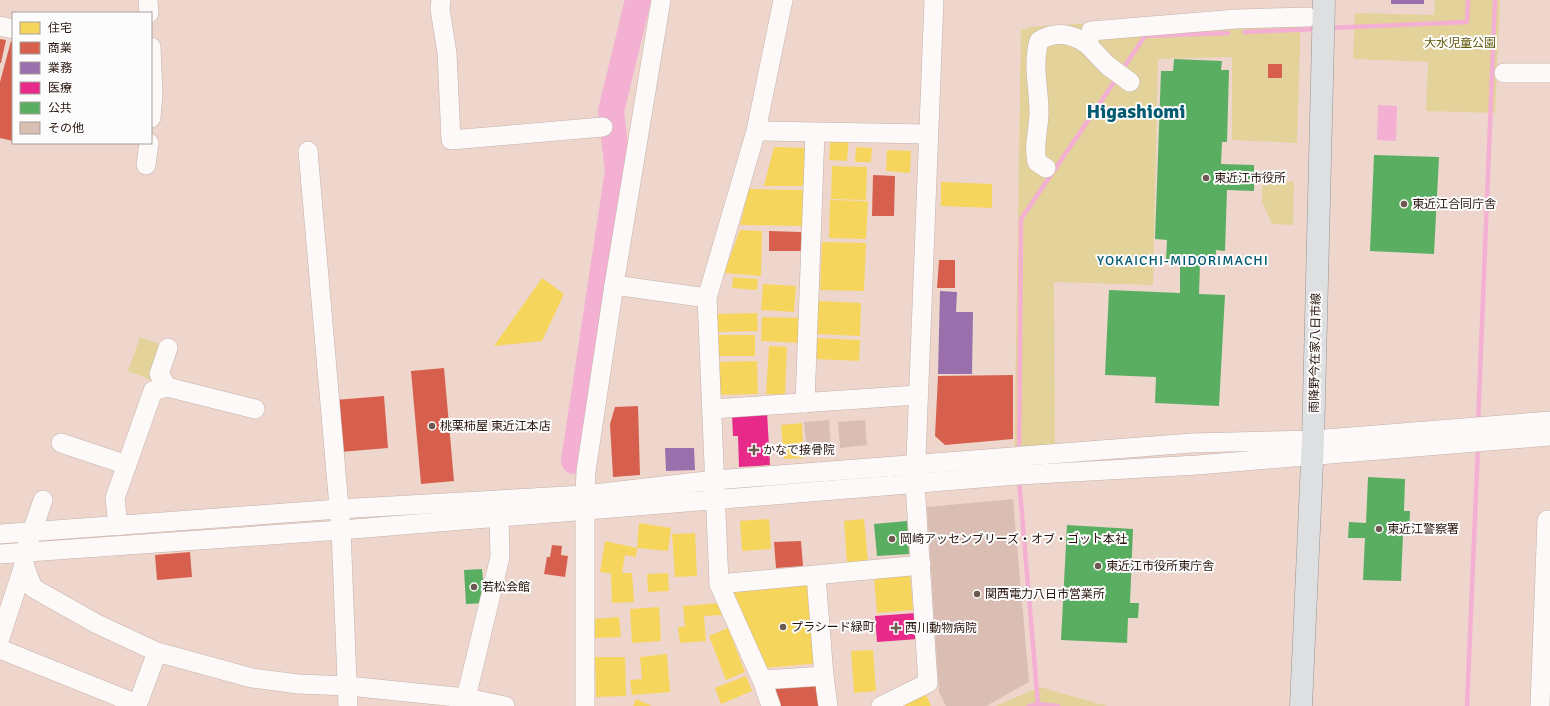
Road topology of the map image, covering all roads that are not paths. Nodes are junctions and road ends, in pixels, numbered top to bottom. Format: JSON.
{"nodes":[{"id":1,"x":148,"y":0,"type":"edge"},
{"id":2,"x":440,"y":0,"type":"edge"},
{"id":3,"x":661,"y":0,"type":"edge"},
{"id":4,"x":783,"y":0,"type":"edge"},
{"id":5,"x":934,"y":0,"type":"edge"},
{"id":6,"x":1324,"y":0,"type":"edge"},
{"id":7,"x":149,"y":12,"type":"edge"},
{"id":8,"x":1308,"y":17,"type":"dead end"},
{"id":9,"x":0,"y":26,"type":"edge"},
{"id":10,"x":12,"y":29,"type":"edge"},
{"id":11,"x":1088,"y":45,"type":"junction"},
{"id":12,"x":1504,"y":73,"type":"dead end"},
{"id":13,"x":1550,"y":74,"type":"edge"},
{"id":14,"x":1130,"y":82,"type":"dead end"},
{"id":15,"x":603,"y":127,"type":"dead end"},
{"id":16,"x":756,"y":131,"type":"junction"},
{"id":17,"x":815,"y":133,"type":"junction"},
{"id":18,"x":928,"y":134,"type":"junction"},
{"id":19,"x":149,"y":144,"type":"edge"},
{"id":20,"x":308,"y":151,"type":"dead end"},
{"id":21,"x":146,"y":165,"type":"dead end"},
{"id":22,"x":1041,"y":165,"type":"dead end"},
{"id":23,"x":614,"y":285,"type":"junction"},
{"id":24,"x":707,"y":298,"type":"junction"},
{"id":25,"x":168,"y":348,"type":"dead end"},
{"id":26,"x":168,"y":386,"type":"junction"},
{"id":27,"x":917,"y":395,"type":"junction"},
{"id":28,"x":805,"y":403,"type":"junction"},
{"id":29,"x":255,"y":409,"type":"dead end"},
{"id":30,"x":713,"y":409,"type":"junction"},
{"id":31,"x":1550,"y":421,"type":"edge"},
{"id":32,"x":1550,"y":436,"type":"edge"},
{"id":33,"x":61,"y":443,"type":"dead end"},
{"id":34,"x":1312,"y":447,"type":"junction"},
{"id":35,"x":916,"y":464,"type":"junction"},
{"id":36,"x":127,"y":466,"type":"junction"},
{"id":37,"x":715,"y":480,"type":"junction"},
{"id":38,"x":915,"y":484,"type":"junction"},
{"id":39,"x":716,"y":499,"type":"junction"},
{"id":40,"x":43,"y":500,"type":"dead end"},
{"id":41,"x":586,"y":502,"type":"junction"},
{"id":42,"x":339,"y":509,"type":"junction"},
{"id":43,"x":499,"y":517,"type":"junction"},
{"id":44,"x":1550,"y":520,"type":"edge"},
{"id":45,"x":118,"y":526,"type":"junction"},
{"id":46,"x":341,"y":530,"type":"junction"},
{"id":47,"x":32,"y":532,"type":"junction"},
{"id":48,"x":0,"y":534,"type":"edge"},
{"id":49,"x":0,"y":554,"type":"edge"},
{"id":50,"x":25,"y":559,"type":"junction"},
{"id":51,"x":922,"y":565,"type":"junction"},
{"id":52,"x":816,"y":576,"type":"junction"},
{"id":53,"x":719,"y":584,"type":"junction"},
{"id":54,"x":0,"y":638,"type":"edge"},
{"id":55,"x":0,"y":649,"type":"edge"},
{"id":56,"x":157,"y":652,"type":"junction"},
{"id":57,"x":824,"y":676,"type":"junction"},
{"id":58,"x":762,"y":680,"type":"junction"},
{"id":59,"x":348,"y":686,"type":"junction"},
{"id":60,"x":466,"y":698,"type":"junction"},
{"id":61,"x":137,"y":705,"type":"edge"},
{"id":62,"x":348,"y":706,"type":"edge"},
{"id":63,"x":505,"y":706,"type":"edge"},
{"id":64,"x":585,"y":706,"type":"edge"},
{"id":65,"x":771,"y":706,"type":"edge"},
{"id":66,"x":828,"y":706,"type":"edge"},
{"id":67,"x":881,"y":706,"type":"edge"},
{"id":68,"x":1301,"y":706,"type":"edge"},
{"id":69,"x":1540,"y":706,"type":"edge"}],
"edges":[{"from":1,"to":7,"type":"street"},
{"from":2,"to":15,"type":"street"},
{"from":3,"to":23,"type":"street"},
{"from":4,"to":16,"type":"street"},
{"from":5,"to":18,"type":"street"},
{"from":6,"to":34,"type":"main road","name":"雨降野今在家八日市線"},
{"from":8,"to":11,"type":"street"},
{"from":9,"to":10,"type":"street"},
{"from":11,"to":14,"type":"street"},
{"from":11,"to":22,"type":"street"},
{"from":12,"to":13,"type":"street"},
{"from":16,"to":17,"type":"street"},
{"from":16,"to":24,"type":"street"},
{"from":17,"to":18,"type":"street"},
{"from":17,"to":28,"type":"street"},
{"from":18,"to":27,"type":"street"},
{"from":19,"to":21,"type":"street"},
{"from":20,"to":42,"type":"street"},
{"from":23,"to":24,"type":"street"},
{"from":23,"to":41,"type":"street"},
{"from":24,"to":30,"type":"street"},
{"from":25,"to":26,"type":"street"},
{"from":26,"to":29,"type":"street"},
{"from":26,"to":36,"type":"street"},
{"from":27,"to":28,"type":"street"},
{"from":27,"to":35,"type":"street"},
{"from":28,"to":30,"type":"street"},
{"from":30,"to":37,"type":"street"},
{"from":31,"to":34,"type":"street"},
{"from":32,"to":34,"type":"street"},
{"from":33,"to":36,"type":"street"},
{"from":34,"to":35,"type":"street"},
{"from":34,"to":38,"type":"street"},
{"from":34,"to":68,"type":"main road","name":"雨降野今在家八日市線"},
{"from":35,"to":37,"type":"street"},
{"from":35,"to":38,"type":"street"},
{"from":36,"to":45,"type":"street"},
{"from":37,"to":39,"type":"street"},
{"from":37,"to":41,"type":"street"},
{"from":38,"to":39,"type":"street"},
{"from":38,"to":51,"type":"street"},
{"from":39,"to":41,"type":"street"},
{"from":39,"to":53,"type":"street"},
{"from":40,"to":47,"type":"street"},
{"from":41,"to":42,"type":"street"},
{"from":41,"to":43,"type":"street"},
{"from":41,"to":64,"type":"street"},
{"from":42,"to":45,"type":"street"},
{"from":42,"to":46,"type":"street"},
{"from":43,"to":46,"type":"street"},
{"from":43,"to":60,"type":"street"},
{"from":44,"to":69,"type":"street"},
{"from":45,"to":47,"type":"street"},
{"from":46,"to":50,"type":"street"},
{"from":46,"to":59,"type":"street"},
{"from":47,"to":48,"type":"street"},
{"from":47,"to":50,"type":"street"},
{"from":49,"to":50,"type":"street"},
{"from":50,"to":54,"type":"street"},
{"from":50,"to":56,"type":"street"},
{"from":51,"to":52,"type":"street"},
{"from":51,"to":67,"type":"street"},
{"from":52,"to":53,"type":"street"},
{"from":52,"to":57,"type":"street"},
{"from":53,"to":58,"type":"street"},
{"from":55,"to":61,"type":"street"},
{"from":56,"to":59,"type":"street"},
{"from":56,"to":61,"type":"street"},
{"from":57,"to":58,"type":"street"},
{"from":57,"to":66,"type":"street"},
{"from":58,"to":65,"type":"street"},
{"from":59,"to":60,"type":"street"},
{"from":59,"to":62,"type":"street"},
{"from":60,"to":63,"type":"street"}]}
